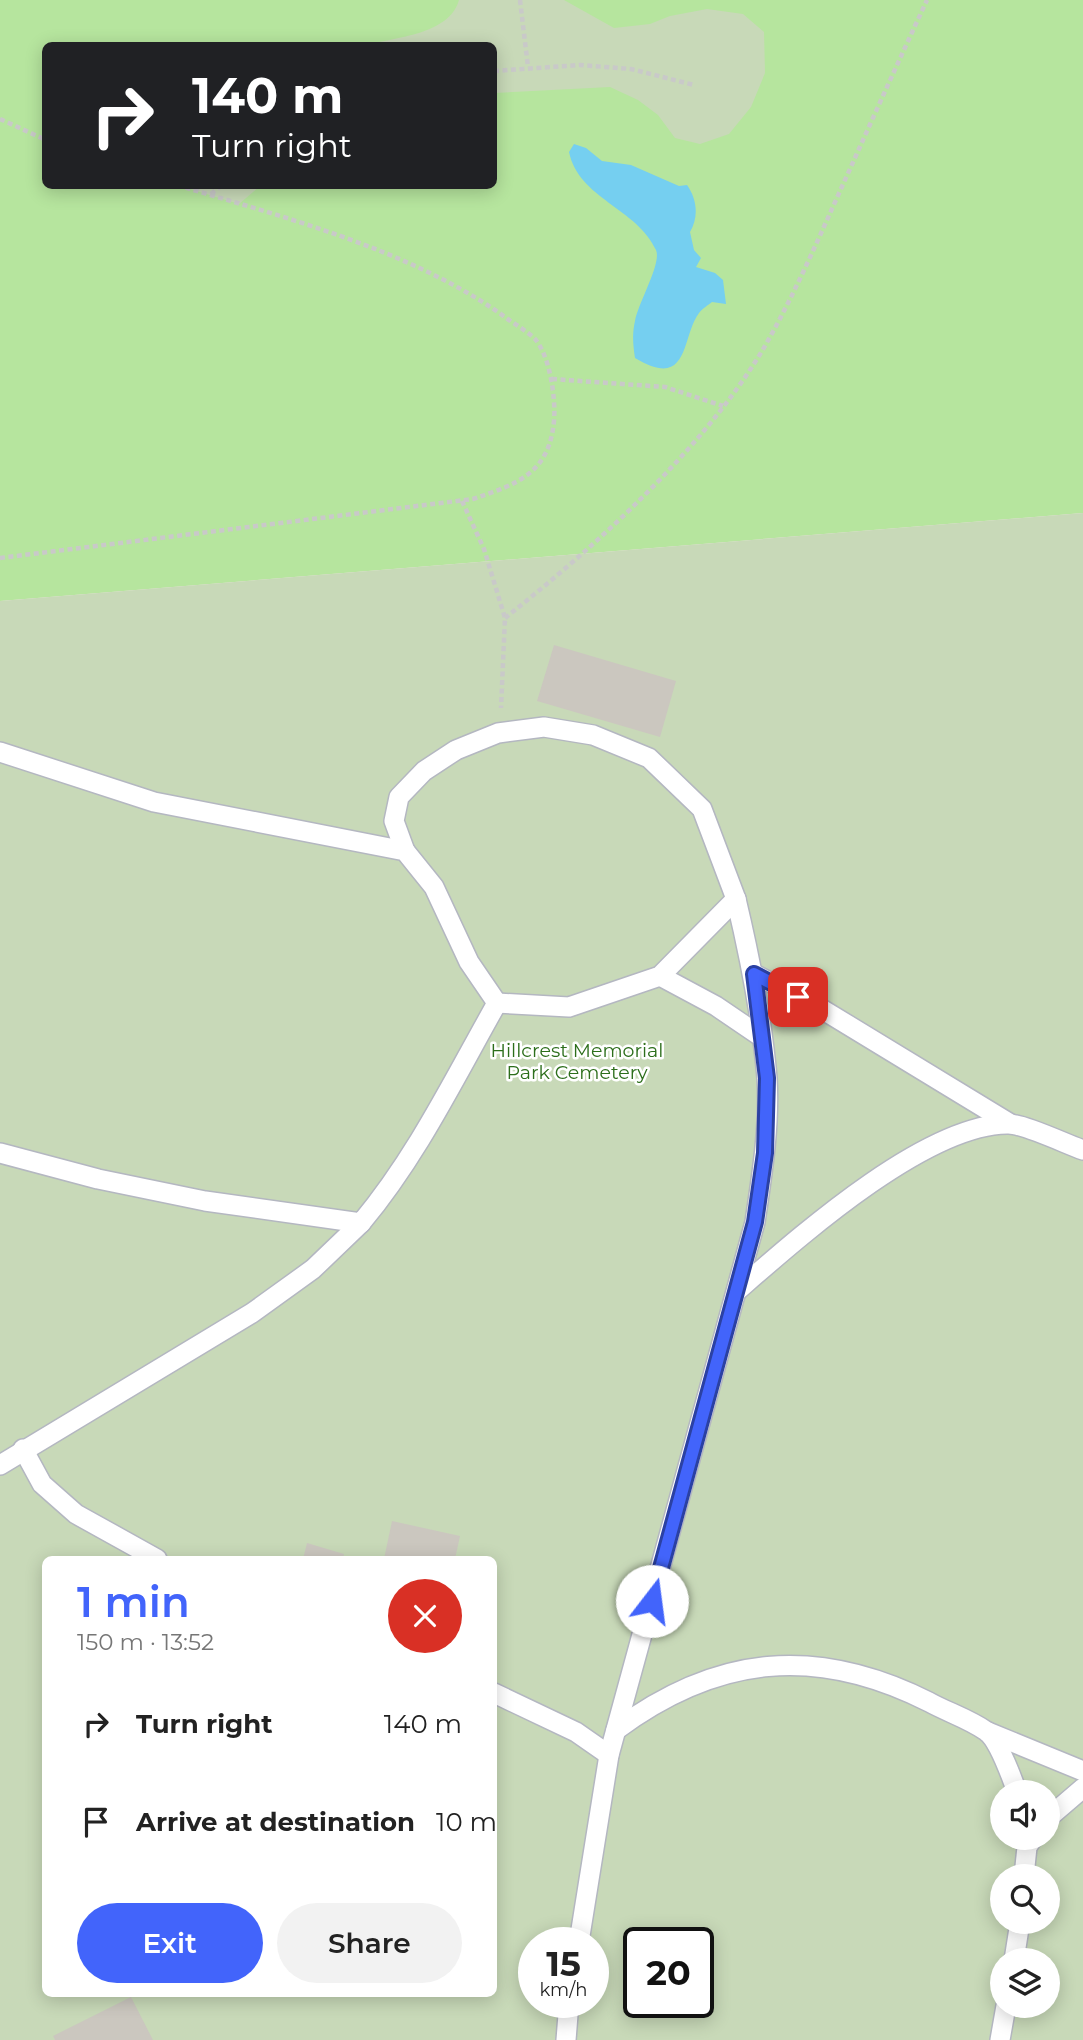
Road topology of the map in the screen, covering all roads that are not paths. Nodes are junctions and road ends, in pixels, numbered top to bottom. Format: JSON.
{"nodes":[{"id":1,"x":0,"y":752,"type":"edge"},
{"id":2,"x":405,"y":851,"type":"junction"},
{"id":3,"x":736,"y":899,"type":"junction"},
{"id":4,"x":754,"y":974,"type":"junction"},
{"id":5,"x":660,"y":976,"type":"junction"},
{"id":6,"x":497,"y":1003,"type":"junction"},
{"id":7,"x":760,"y":1037,"type":"junction"},
{"id":8,"x":1009,"y":1123,"type":"junction"},
{"id":9,"x":1083,"y":1150,"type":"edge"},
{"id":10,"x":0,"y":1153,"type":"edge"},
{"id":11,"x":360,"y":1223,"type":"junction"},
{"id":12,"x":737,"y":1291,"type":"junction"},
{"id":13,"x":23,"y":1449,"type":"junction"},
{"id":14,"x":0,"y":1465,"type":"edge"},
{"id":15,"x":152,"y":1556,"type":"edge"},
{"id":16,"x":497,"y":1694,"type":"edge"},
{"id":17,"x":616,"y":1730,"type":"junction"},
{"id":18,"x":988,"y":1732,"type":"junction"},
{"id":19,"x":609,"y":1755,"type":"junction"},
{"id":20,"x":1083,"y":1771,"type":"edge"},
{"id":21,"x":1011,"y":1780,"type":"edge"},
{"id":22,"x":1083,"y":1788,"type":"edge"},
{"id":23,"x":1060,"y":1808,"type":"edge"},
{"id":24,"x":581,"y":1927,"type":"edge"},
{"id":25,"x":568,"y":2018,"type":"edge"},
{"id":26,"x":1004,"y":2018,"type":"edge"},
{"id":27,"x":566,"y":2040,"type":"edge"},
{"id":28,"x":1000,"y":2040,"type":"edge"}],
"edges":[{"from":1,"to":2,"type":"lane"},
{"from":2,"to":3,"type":"lane"},
{"from":2,"to":6,"type":"lane"},
{"from":3,"to":4,"type":"lane"},
{"from":3,"to":5,"type":"lane"},
{"from":4,"to":7,"type":"lane"},
{"from":4,"to":8,"type":"lane"},
{"from":5,"to":6,"type":"lane"},
{"from":5,"to":7,"type":"lane"},
{"from":6,"to":11,"type":"lane"},
{"from":7,"to":12,"type":"lane"},
{"from":8,"to":9,"type":"lane"},
{"from":8,"to":12,"type":"lane"},
{"from":10,"to":11,"type":"lane"},
{"from":11,"to":13,"type":"lane"},
{"from":12,"to":17,"type":"lane"},
{"from":13,"to":14,"type":"lane"},
{"from":13,"to":15,"type":"lane"},
{"from":16,"to":19,"type":"lane"},
{"from":17,"to":18,"type":"lane"},
{"from":17,"to":19,"type":"lane"},
{"from":18,"to":20,"type":"lane"},
{"from":18,"to":21,"type":"lane"},
{"from":19,"to":24,"type":"lane"},
{"from":22,"to":23,"type":"lane"},
{"from":25,"to":27,"type":"lane"},
{"from":26,"to":28,"type":"lane"}]}
